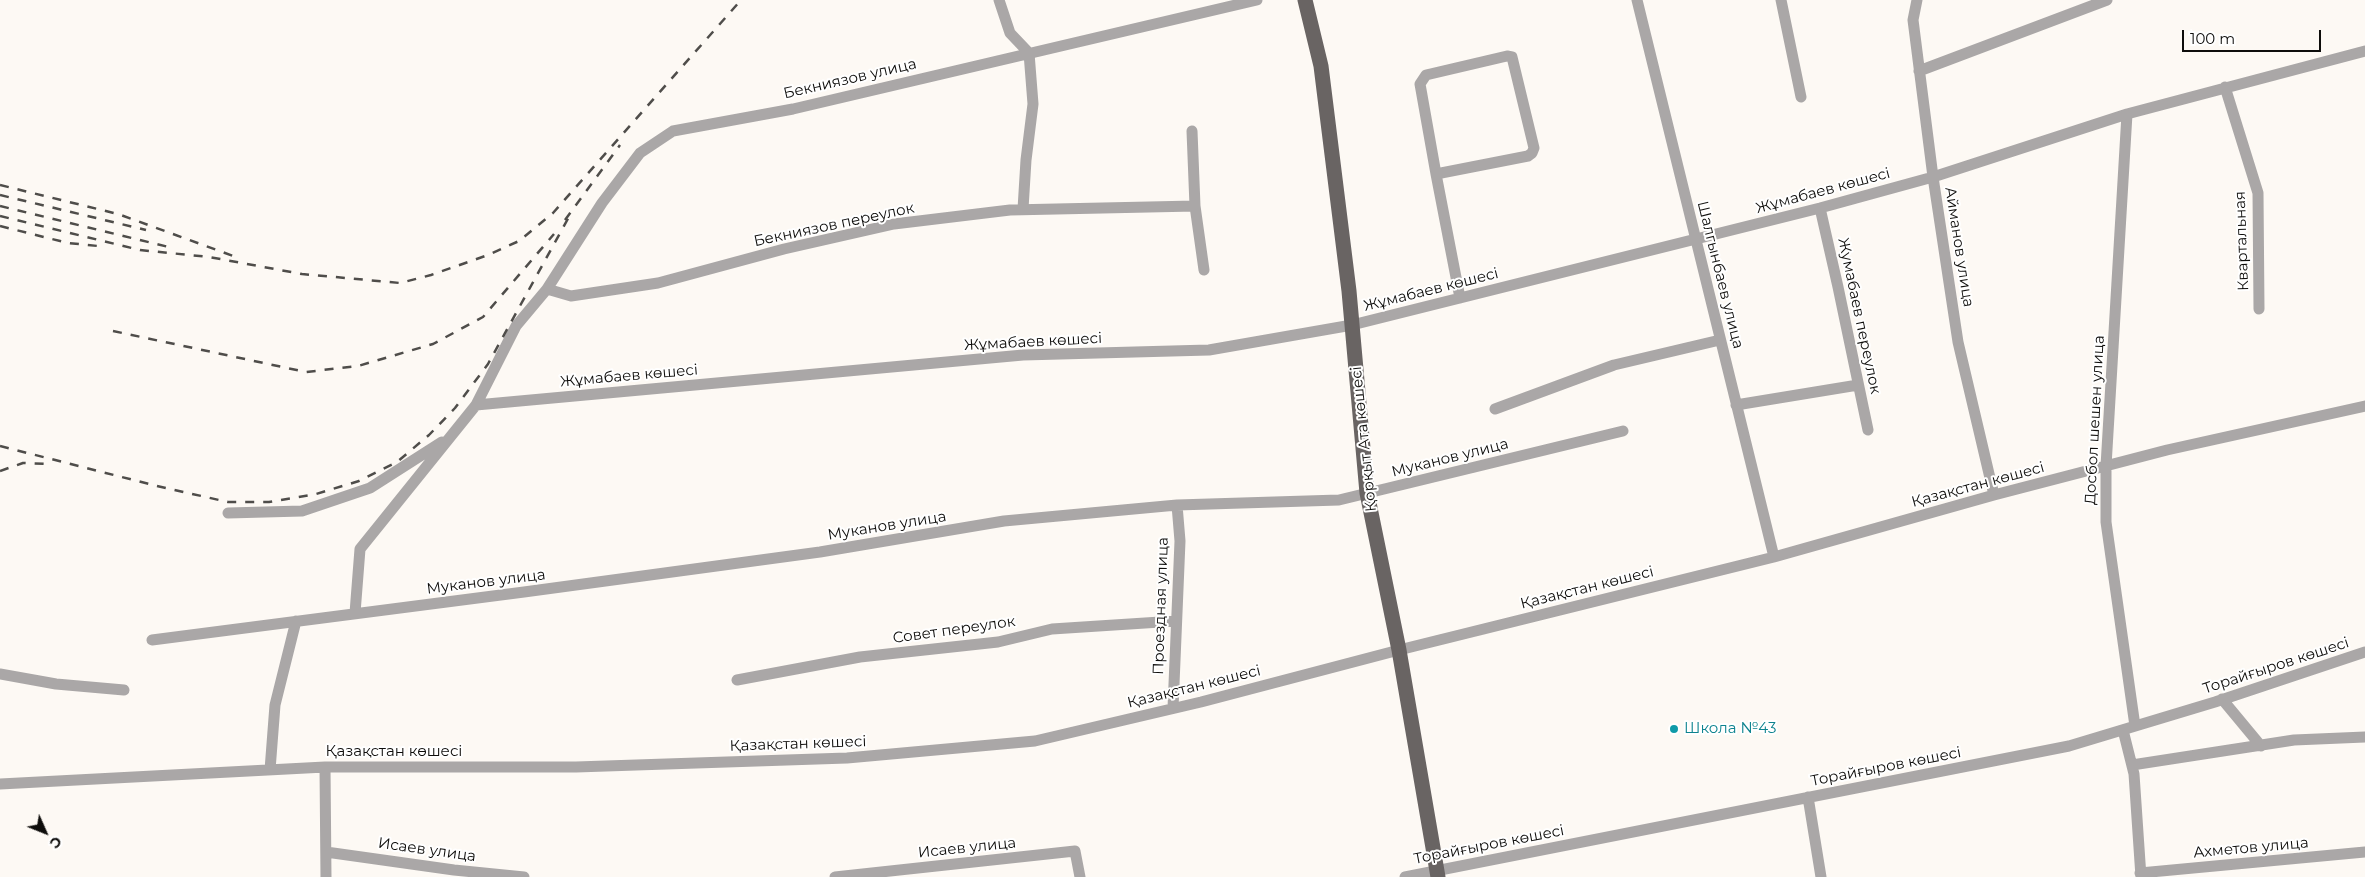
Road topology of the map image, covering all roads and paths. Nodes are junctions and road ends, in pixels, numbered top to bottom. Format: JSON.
{"nodes":[{"id":1,"x":999,"y":0,"type":"edge"},
{"id":2,"x":1257,"y":0,"type":"edge"},
{"id":3,"x":1304,"y":0,"type":"edge"},
{"id":4,"x":1637,"y":0,"type":"edge"},
{"id":5,"x":1782,"y":0,"type":"edge"},
{"id":6,"x":1918,"y":0,"type":"edge"},
{"id":7,"x":2108,"y":0,"type":"edge"},
{"id":8,"x":2365,"y":51,"type":"edge"},
{"id":9,"x":1029,"y":53,"type":"junction"},
{"id":10,"x":1919,"y":71,"type":"junction"},
{"id":11,"x":2225,"y":87,"type":"junction"},
{"id":12,"x":1801,"y":97,"type":"dead end"},
{"id":13,"x":2127,"y":114,"type":"junction"},
{"id":14,"x":1192,"y":131,"type":"dead end"},
{"id":15,"x":1436,"y":174,"type":"junction"},
{"id":16,"x":1933,"y":177,"type":"junction"},
{"id":17,"x":1196,"y":206,"type":"junction"},
{"id":18,"x":1820,"y":208,"type":"junction"},
{"id":19,"x":1024,"y":209,"type":"junction"},
{"id":20,"x":1696,"y":239,"type":"junction"},
{"id":21,"x":1204,"y":270,"type":"dead end"},
{"id":22,"x":547,"y":289,"type":"junction"},
{"id":23,"x":1460,"y":298,"type":"junction"},
{"id":24,"x":2260,"y":309,"type":"dead end"},
{"id":25,"x":1352,"y":326,"type":"junction"},
{"id":26,"x":1720,"y":340,"type":"junction"},
{"id":27,"x":1858,"y":385,"type":"junction"},
{"id":28,"x":476,"y":405,"type":"junction"},
{"id":29,"x":1736,"y":405,"type":"junction"},
{"id":30,"x":2365,"y":406,"type":"edge"},
{"id":31,"x":1495,"y":409,"type":"dead end"},
{"id":32,"x":1868,"y":430,"type":"dead end"},
{"id":33,"x":1623,"y":431,"type":"dead end"},
{"id":34,"x":452,"y":435,"type":"junction"},
{"id":35,"x":2106,"y":466,"type":"junction"},
{"id":36,"x":1367,"y":493,"type":"junction"},
{"id":37,"x":1994,"y":495,"type":"junction"},
{"id":38,"x":1177,"y":504,"type":"junction"},
{"id":39,"x":228,"y":512,"type":"dead end"},
{"id":40,"x":1774,"y":557,"type":"junction"},
{"id":41,"x":355,"y":613,"type":"junction"},
{"id":42,"x":296,"y":621,"type":"junction"},
{"id":43,"x":1176,"y":621,"type":"junction"},
{"id":44,"x":152,"y":640,"type":"dead end"},
{"id":45,"x":1399,"y":650,"type":"junction"},
{"id":46,"x":2365,"y":652,"type":"edge"},
{"id":47,"x":0,"y":674,"type":"edge"},
{"id":48,"x":737,"y":680,"type":"dead end"},
{"id":49,"x":124,"y":690,"type":"dead end"},
{"id":50,"x":2222,"y":700,"type":"junction"},
{"id":51,"x":1173,"y":708,"type":"junction"},
{"id":52,"x":2135,"y":726,"type":"junction"},
{"id":53,"x":2123,"y":730,"type":"junction"},
{"id":54,"x":2365,"y":737,"type":"edge"},
{"id":55,"x":2261,"y":746,"type":"junction"},
{"id":56,"x":2132,"y":765,"type":"junction"},
{"id":57,"x":325,"y":767,"type":"junction"},
{"id":58,"x":270,"y":770,"type":"junction"},
{"id":59,"x":0,"y":784,"type":"edge"},
{"id":60,"x":1808,"y":797,"type":"junction"},
{"id":61,"x":326,"y":852,"type":"junction"},
{"id":62,"x":2365,"y":852,"type":"edge"},
{"id":63,"x":1437,"y":874,"type":"edge"},
{"id":64,"x":2141,"y":875,"type":"edge"},
{"id":65,"x":326,"y":877,"type":"edge"},
{"id":66,"x":524,"y":877,"type":"edge"},
{"id":67,"x":835,"y":877,"type":"edge"},
{"id":68,"x":1080,"y":877,"type":"edge"},
{"id":69,"x":1405,"y":877,"type":"edge"},
{"id":70,"x":1821,"y":877,"type":"edge"}],
"edges":[{"from":1,"to":9,"type":"street"},
{"from":2,"to":9,"type":"street","name":"Бекниязов улица"},
{"from":3,"to":25,"type":"main road","name":"Қорқыт Ата көшесі"},
{"from":4,"to":20,"type":"street","name":"Шалгынбаев улица"},
{"from":5,"to":12,"type":"street"},
{"from":6,"to":10,"type":"street","name":"Айманов улица"},
{"from":7,"to":10,"type":"street"},
{"from":8,"to":11,"type":"street","name":"Жұмабаев көшесі"},
{"from":9,"to":19,"type":"street"},
{"from":9,"to":22,"type":"street","name":"Бекниязов улица"},
{"from":10,"to":16,"type":"street","name":"Айманов улица"},
{"from":11,"to":13,"type":"street","name":"Жұмабаев көшесі"},
{"from":11,"to":24,"type":"street","name":"Квартальная"},
{"from":13,"to":16,"type":"street","name":"Жұмабаев көшесі"},
{"from":13,"to":35,"type":"street","name":"Досбол шешен улица"},
{"from":14,"to":17,"type":"street"},
{"from":15,"to":15,"type":"street"},
{"from":15,"to":23,"type":"street"},
{"from":16,"to":18,"type":"street","name":"Жұмабаев көшесі"},
{"from":16,"to":37,"type":"street","name":"Айманов улица"},
{"from":17,"to":19,"type":"street","name":"Бекниязов переулок"},
{"from":17,"to":21,"type":"street"},
{"from":18,"to":20,"type":"street","name":"Жұмабаев көшесі"},
{"from":18,"to":27,"type":"street","name":"Жумабаев переулок"},
{"from":19,"to":22,"type":"street","name":"Бекниязов переулок"},
{"from":20,"to":23,"type":"street","name":"Жұмабаев көшесі"},
{"from":20,"to":26,"type":"street","name":"Шалгынбаев улица"},
{"from":22,"to":28,"type":"street","name":"Бекниязов улица"},
{"from":23,"to":25,"type":"street","name":"Жұмабаев көшесі"},
{"from":25,"to":28,"type":"street","name":"Жұмабаев көшесі"},
{"from":25,"to":36,"type":"main road","name":"Қорқыт Ата көшесі"},
{"from":26,"to":29,"type":"street","name":"Шалгынбаев улица"},
{"from":26,"to":31,"type":"street"},
{"from":27,"to":29,"type":"street"},
{"from":27,"to":32,"type":"street","name":"Жумабаев переулок"},
{"from":28,"to":34,"type":"street","name":"Бекниязов улица"},
{"from":29,"to":40,"type":"street","name":"Шалгынбаев улица"},
{"from":30,"to":35,"type":"street","name":"Қазақстан көшесі"},
{"from":33,"to":36,"type":"street","name":"Муканов улица"},
{"from":34,"to":39,"type":"street"},
{"from":34,"to":41,"type":"street","name":"Бекниязов улица"},
{"from":35,"to":37,"type":"street","name":"Қазақстан көшесі"},
{"from":35,"to":52,"type":"street","name":"Досбол шешен улица"},
{"from":36,"to":38,"type":"street","name":"Муканов улица"},
{"from":36,"to":45,"type":"main road","name":"Қорқыт Ата көшесі"},
{"from":37,"to":40,"type":"street","name":"Қазақстан көшесі"},
{"from":38,"to":41,"type":"street","name":"Муканов улица"},
{"from":38,"to":43,"type":"street","name":"Проездная улица"},
{"from":40,"to":45,"type":"street","name":"Қазақстан көшесі"},
{"from":41,"to":42,"type":"street","name":"Муканов улица"},
{"from":42,"to":44,"type":"street","name":"Муканов улица"},
{"from":42,"to":58,"type":"street"},
{"from":43,"to":48,"type":"street","name":"Совет переулок"},
{"from":43,"to":51,"type":"street","name":"Проездная улица"},
{"from":45,"to":51,"type":"street","name":"Қазақстан көшесі"},
{"from":45,"to":63,"type":"main road","name":"Қорқыт Ата көшесі"},
{"from":46,"to":50,"type":"street","name":"Торайғыров көшесі"},
{"from":47,"to":49,"type":"street"},
{"from":50,"to":52,"type":"street","name":"Торайғыров көшесі"},
{"from":50,"to":55,"type":"street"},
{"from":51,"to":57,"type":"street","name":"Қазақстан көшесі"},
{"from":52,"to":53,"type":"street","name":"Торайғыров көшесі"},
{"from":53,"to":56,"type":"street"},
{"from":53,"to":60,"type":"street","name":"Торайғыров көшесі"},
{"from":54,"to":55,"type":"street"},
{"from":55,"to":56,"type":"street"},
{"from":56,"to":64,"type":"street"},
{"from":57,"to":58,"type":"street","name":"Қазақстан көшесі"},
{"from":57,"to":61,"type":"street"},
{"from":58,"to":59,"type":"street","name":"Қазақстан көшесі"},
{"from":60,"to":63,"type":"street","name":"Торайғыров көшесі"},
{"from":60,"to":70,"type":"street"},
{"from":61,"to":65,"type":"street"},
{"from":61,"to":66,"type":"street","name":"Исаев улица"},
{"from":62,"to":64,"type":"street","name":"Ахметов улица"},
{"from":63,"to":69,"type":"street","name":"Торайғыров көшесі"},
{"from":67,"to":68,"type":"street","name":"Исаев улица"}]}
